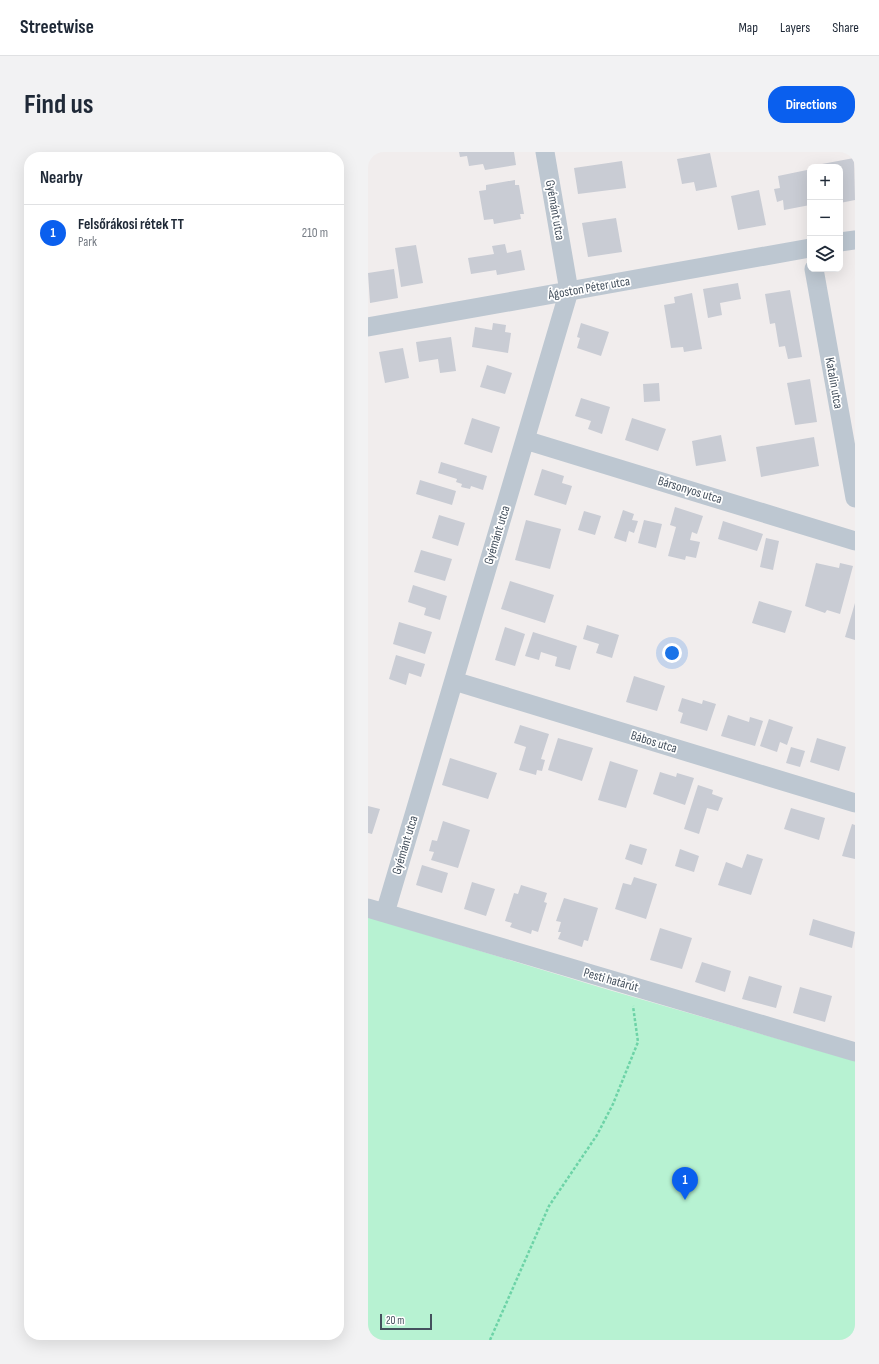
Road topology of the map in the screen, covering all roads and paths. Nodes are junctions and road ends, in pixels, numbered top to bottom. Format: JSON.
{"nodes":[{"id":1,"x":545,"y":152,"type":"edge"},
{"id":2,"x":855,"y":240,"type":"edge"},
{"id":3,"x":843,"y":242,"type":"edge"},
{"id":4,"x":807,"y":249,"type":"edge"},
{"id":5,"x":815,"y":272,"type":"edge"},
{"id":6,"x":569,"y":291,"type":"junction"},
{"id":7,"x":368,"y":327,"type":"edge"},
{"id":8,"x":525,"y":440,"type":"junction"},
{"id":9,"x":855,"y":498,"type":"edge"},
{"id":10,"x":855,"y":541,"type":"edge"},
{"id":11,"x":454,"y":681,"type":"junction"},
{"id":12,"x":855,"y":803,"type":"edge"},
{"id":13,"x":376,"y":911,"type":"edge"},
{"id":14,"x":629,"y":986,"type":"junction"},
{"id":15,"x":855,"y":1052,"type":"edge"},
{"id":16,"x":490,"y":1340,"type":"edge"}],
"edges":[{"from":1,"to":6,"type":"street","name":"Gyémánt utca"},
{"from":2,"to":3,"type":"street"},
{"from":4,"to":6,"type":"street","name":"Ágoston Péter utca"},
{"from":5,"to":9,"type":"street","name":"Katalin utca"},
{"from":6,"to":7,"type":"street","name":"Ágoston Péter utca"},
{"from":6,"to":8,"type":"street","name":"Gyémánt utca"},
{"from":8,"to":10,"type":"street","name":"Bársonyos utca"},
{"from":8,"to":11,"type":"street","name":"Gyémánt utca"},
{"from":11,"to":12,"type":"street","name":"Bábos utca"},
{"from":11,"to":13,"type":"street","name":"Gyémánt utca"},
{"from":13,"to":14,"type":"street","name":"Pesti határút"},
{"from":14,"to":15,"type":"street","name":"Pesti határút"},
{"from":14,"to":16,"type":"path"}]}
